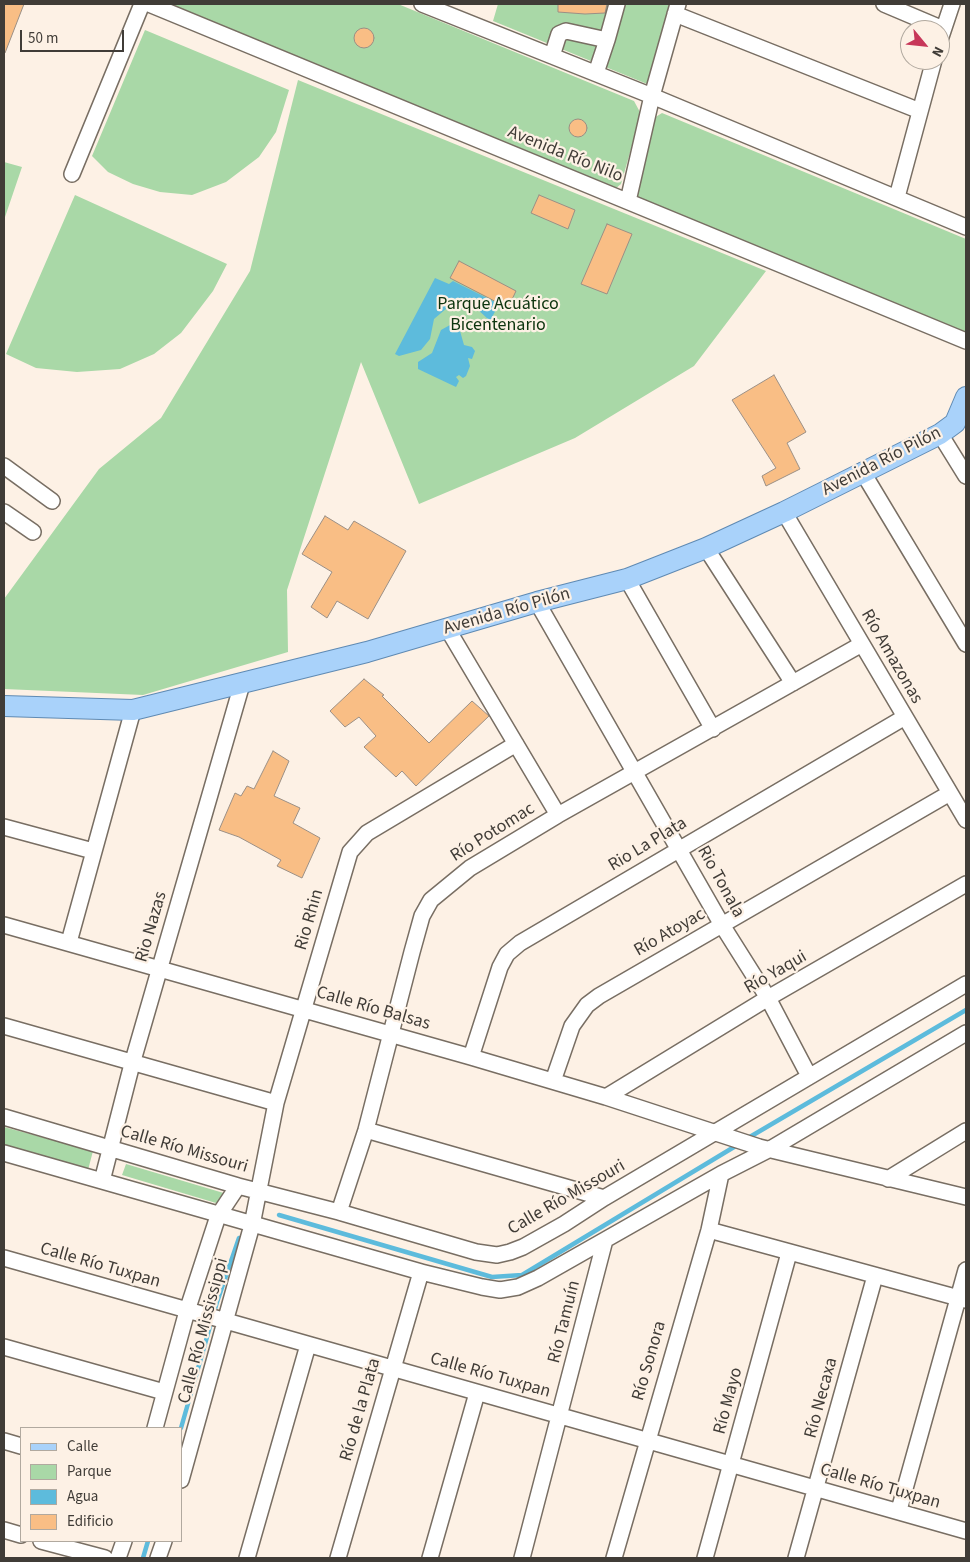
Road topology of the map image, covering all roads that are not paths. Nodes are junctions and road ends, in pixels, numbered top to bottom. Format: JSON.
{"nodes":[{"id":1,"x":142,"y":4,"type":"edge"},
{"id":2,"x":149,"y":4,"type":"edge"},
{"id":3,"x":422,"y":4,"type":"edge"},
{"id":4,"x":617,"y":4,"type":"edge"},
{"id":5,"x":884,"y":4,"type":"edge"},
{"id":6,"x":952,"y":4,"type":"edge"},
{"id":7,"x":676,"y":9,"type":"edge"},
{"id":8,"x":914,"y":20,"type":"edge"},
{"id":9,"x":947,"y":20,"type":"edge"},
{"id":10,"x":607,"y":40,"type":"junction"},
{"id":11,"x":552,"y":56,"type":"junction"},
{"id":12,"x":931,"y":70,"type":"edge"},
{"id":13,"x":596,"y":73,"type":"junction"},
{"id":14,"x":652,"y":96,"type":"junction"},
{"id":15,"x":920,"y":111,"type":"junction"},
{"id":16,"x":72,"y":174,"type":"dead end"},
{"id":17,"x":898,"y":197,"type":"junction"},
{"id":18,"x":628,"y":201,"type":"junction"},
{"id":19,"x":966,"y":228,"type":"edge"},
{"id":20,"x":966,"y":341,"type":"edge"},
{"id":21,"x":966,"y":397,"type":"edge"},
{"id":22,"x":954,"y":425,"type":"edge"},
{"id":23,"x":4,"y":466,"type":"edge"},
{"id":24,"x":862,"y":471,"type":"junction"},
{"id":25,"x":966,"y":476,"type":"edge"},
{"id":26,"x":52,"y":501,"type":"dead end"},
{"id":27,"x":4,"y":512,"type":"edge"},
{"id":28,"x":784,"y":512,"type":"junction"},
{"id":29,"x":33,"y":532,"type":"dead end"},
{"id":30,"x":706,"y":548,"type":"junction"},
{"id":31,"x":627,"y":579,"type":"junction"},
{"id":32,"x":537,"y":602,"type":"junction"},
{"id":33,"x":447,"y":628,"type":"junction"},
{"id":34,"x":862,"y":644,"type":"junction"},
{"id":35,"x":966,"y":644,"type":"edge"},
{"id":36,"x":793,"y":683,"type":"junction"},
{"id":37,"x":242,"y":684,"type":"junction"},
{"id":38,"x":4,"y":706,"type":"edge"},
{"id":39,"x":133,"y":710,"type":"junction"},
{"id":40,"x":905,"y":717,"type":"junction"},
{"id":41,"x":713,"y":729,"type":"junction"},
{"id":42,"x":516,"y":744,"type":"junction"},
{"id":43,"x":637,"y":772,"type":"junction"},
{"id":44,"x":950,"y":793,"type":"junction"},
{"id":45,"x":558,"y":815,"type":"junction"},
{"id":46,"x":966,"y":820,"type":"edge"},
{"id":47,"x":4,"y":826,"type":"edge"},
{"id":48,"x":680,"y":847,"type":"junction"},
{"id":49,"x":93,"y":851,"type":"junction"},
{"id":50,"x":966,"y":884,"type":"edge"},
{"id":51,"x":722,"y":924,"type":"junction"},
{"id":52,"x":4,"y":925,"type":"edge"},
{"id":53,"x":69,"y":942,"type":"junction"},
{"id":54,"x":160,"y":968,"type":"junction"},
{"id":55,"x":966,"y":984,"type":"edge"},
{"id":56,"x":768,"y":998,"type":"junction"},
{"id":57,"x":304,"y":1009,"type":"junction"},
{"id":58,"x":4,"y":1026,"type":"edge"},
{"id":59,"x":389,"y":1033,"type":"junction"},
{"id":60,"x":966,"y":1033,"type":"edge"},
{"id":61,"x":471,"y":1057,"type":"junction"},
{"id":62,"x":132,"y":1064,"type":"junction"},
{"id":63,"x":810,"y":1076,"type":"junction"},
{"id":64,"x":553,"y":1081,"type":"junction"},
{"id":65,"x":606,"y":1097,"type":"junction"},
{"id":66,"x":276,"y":1103,"type":"junction"},
{"id":67,"x":4,"y":1117,"type":"edge"},
{"id":68,"x":366,"y":1130,"type":"junction"},
{"id":69,"x":966,"y":1131,"type":"edge"},
{"id":70,"x":723,"y":1135,"type":"junction"},
{"id":71,"x":112,"y":1148,"type":"junction"},
{"id":72,"x":765,"y":1148,"type":"junction"},
{"id":73,"x":4,"y":1153,"type":"edge"},
{"id":74,"x":721,"y":1174,"type":"junction"},
{"id":75,"x":888,"y":1179,"type":"junction"},
{"id":76,"x":102,"y":1181,"type":"junction"},
{"id":77,"x":238,"y":1186,"type":"junction"},
{"id":78,"x":259,"y":1191,"type":"junction"},
{"id":79,"x":966,"y":1197,"type":"edge"},
{"id":80,"x":604,"y":1198,"type":"junction"},
{"id":81,"x":339,"y":1212,"type":"junction"},
{"id":82,"x":218,"y":1216,"type":"junction"},
{"id":83,"x":252,"y":1225,"type":"junction"},
{"id":84,"x":709,"y":1230,"type":"junction"},
{"id":85,"x":606,"y":1240,"type":"junction"},
{"id":86,"x":789,"y":1253,"type":"junction"},
{"id":87,"x":4,"y":1258,"type":"edge"},
{"id":88,"x":966,"y":1270,"type":"edge"},
{"id":89,"x":422,"y":1272,"type":"junction"},
{"id":90,"x":874,"y":1276,"type":"junction"},
{"id":91,"x":962,"y":1298,"type":"edge"},
{"id":92,"x":191,"y":1312,"type":"junction"},
{"id":93,"x":221,"y":1320,"type":"junction"},
{"id":94,"x":308,"y":1345,"type":"junction"},
{"id":95,"x":4,"y":1347,"type":"edge"},
{"id":96,"x":392,"y":1368,"type":"junction"},
{"id":97,"x":164,"y":1392,"type":"junction"},
{"id":98,"x":477,"y":1393,"type":"junction"},
{"id":99,"x":561,"y":1416,"type":"junction"},
{"id":100,"x":155,"y":1427,"type":"edge"},
{"id":101,"x":4,"y":1441,"type":"edge"},
{"id":102,"x":646,"y":1442,"type":"junction"},
{"id":103,"x":20,"y":1446,"type":"edge"},
{"id":104,"x":732,"y":1465,"type":"junction"},
{"id":105,"x":182,"y":1476,"type":"edge"},
{"id":106,"x":816,"y":1488,"type":"junction"},
{"id":107,"x":899,"y":1510,"type":"junction"},
{"id":108,"x":4,"y":1530,"type":"edge"},
{"id":109,"x":966,"y":1531,"type":"edge"},
{"id":110,"x":20,"y":1535,"type":"edge"},
{"id":111,"x":45,"y":1542,"type":"edge"},
{"id":112,"x":124,"y":1542,"type":"edge"},
{"id":113,"x":164,"y":1542,"type":"edge"},
{"id":114,"x":105,"y":1558,"type":"edge"},
{"id":115,"x":118,"y":1558,"type":"edge"},
{"id":116,"x":158,"y":1558,"type":"edge"},
{"id":117,"x":246,"y":1558,"type":"edge"},
{"id":118,"x":338,"y":1558,"type":"edge"},
{"id":119,"x":430,"y":1558,"type":"edge"},
{"id":120,"x":522,"y":1558,"type":"edge"},
{"id":121,"x":614,"y":1558,"type":"edge"},
{"id":122,"x":704,"y":1558,"type":"edge"},
{"id":123,"x":796,"y":1558,"type":"edge"}],
"edges":[{"from":1,"to":16,"type":"street"},
{"from":2,"to":18,"type":"street","name":"Avenida Río Nilo"},
{"from":3,"to":11,"type":"street"},
{"from":4,"to":10,"type":"street"},
{"from":5,"to":8,"type":"street"},
{"from":6,"to":9,"type":"street"},
{"from":7,"to":14,"type":"street"},
{"from":7,"to":15,"type":"street"},
{"from":10,"to":11,"type":"street"},
{"from":10,"to":13,"type":"street"},
{"from":11,"to":13,"type":"street"},
{"from":12,"to":15,"type":"street"},
{"from":13,"to":14,"type":"street"},
{"from":14,"to":17,"type":"street"},
{"from":14,"to":18,"type":"street"},
{"from":15,"to":17,"type":"street"},
{"from":17,"to":19,"type":"street"},
{"from":18,"to":20,"type":"street","name":"Avenida Río Nilo"},
{"from":21,"to":22,"type":"main road","name":"Avenida Río Pilón"},
{"from":22,"to":24,"type":"main road","name":"Avenida Río Pilón"},
{"from":22,"to":25,"type":"street"},
{"from":23,"to":26,"type":"street"},
{"from":24,"to":28,"type":"main road","name":"Avenida Río Pilón"},
{"from":24,"to":35,"type":"street"},
{"from":27,"to":29,"type":"street"},
{"from":28,"to":30,"type":"main road","name":"Avenida Río Pilón"},
{"from":28,"to":34,"type":"street","name":"Río Amazonas"},
{"from":30,"to":31,"type":"main road","name":"Avenida Río Pilón"},
{"from":30,"to":36,"type":"street"},
{"from":31,"to":32,"type":"main road","name":"Avenida Río Pilón"},
{"from":31,"to":41,"type":"street"},
{"from":32,"to":33,"type":"main road","name":"Avenida Río Pilón"},
{"from":32,"to":43,"type":"street","name":"Rio Tonala"},
{"from":33,"to":37,"type":"main road","name":"Avenida Río Pilón"},
{"from":33,"to":42,"type":"street"},
{"from":34,"to":36,"type":"street","name":"Río Potomac"},
{"from":34,"to":40,"type":"street","name":"Río Amazonas"},
{"from":36,"to":41,"type":"street","name":"Río Potomac"},
{"from":37,"to":39,"type":"main road","name":"Avenida Río Pilón"},
{"from":37,"to":54,"type":"street","name":"Rio Nazas"},
{"from":38,"to":39,"type":"main road","name":"Avenida Río Pilón"},
{"from":39,"to":49,"type":"street"},
{"from":40,"to":44,"type":"street","name":"Río Amazonas"},
{"from":40,"to":48,"type":"street","name":"Rio La Plata"},
{"from":41,"to":43,"type":"street","name":"Río Potomac"},
{"from":42,"to":45,"type":"street"},
{"from":42,"to":57,"type":"street","name":"Rio Rhin"},
{"from":43,"to":45,"type":"street","name":"Río Potomac"},
{"from":43,"to":48,"type":"street","name":"Rio Tonala"},
{"from":44,"to":46,"type":"street","name":"Río Amazonas"},
{"from":44,"to":51,"type":"street","name":"Río Atoyac"},
{"from":45,"to":59,"type":"street","name":"Río Potomac"},
{"from":47,"to":49,"type":"street"},
{"from":48,"to":51,"type":"street","name":"Rio Tonala"},
{"from":48,"to":61,"type":"street","name":"Rio La Plata"},
{"from":49,"to":53,"type":"street"},
{"from":50,"to":56,"type":"street","name":"Río Yaqui"},
{"from":51,"to":56,"type":"street","name":"Rio Tonala"},
{"from":51,"to":64,"type":"street","name":"Río Atoyac"},
{"from":52,"to":53,"type":"street","name":"Calle Río Balsas"},
{"from":53,"to":54,"type":"street","name":"Calle Río Balsas"},
{"from":54,"to":57,"type":"street","name":"Calle Río Balsas"},
{"from":54,"to":62,"type":"street","name":"Rio Nazas"},
{"from":55,"to":63,"type":"street","name":"Calle Río Missouri"},
{"from":56,"to":63,"type":"street","name":"Rio Tonala"},
{"from":56,"to":65,"type":"street","name":"Río Yaqui"},
{"from":57,"to":59,"type":"street","name":"Calle Río Balsas"},
{"from":57,"to":66,"type":"street","name":"Rio Rhin"},
{"from":58,"to":62,"type":"street"},
{"from":59,"to":61,"type":"street","name":"Calle Río Balsas"},
{"from":59,"to":68,"type":"street","name":"Río Potomac"},
{"from":60,"to":72,"type":"street"},
{"from":61,"to":64,"type":"street","name":"Calle Río Balsas"},
{"from":62,"to":66,"type":"street"},
{"from":62,"to":71,"type":"street","name":"Rio Nazas"},
{"from":63,"to":70,"type":"street","name":"Calle Río Missouri"},
{"from":64,"to":65,"type":"street","name":"Calle Río Balsas"},
{"from":65,"to":70,"type":"street","name":"Calle Río Balsas"},
{"from":66,"to":78,"type":"street","name":"Rio Rhin"},
{"from":67,"to":71,"type":"street","name":"Calle Río Missouri"},
{"from":68,"to":80,"type":"street"},
{"from":68,"to":81,"type":"street","name":"Río Potomac"},
{"from":69,"to":75,"type":"street"},
{"from":70,"to":72,"type":"street","name":"Calle Río Balsas"},
{"from":70,"to":80,"type":"street","name":"Calle Río Missouri"},
{"from":71,"to":76,"type":"street","name":"Rio Nazas"},
{"from":71,"to":77,"type":"street","name":"Calle Río Missouri"},
{"from":72,"to":74,"type":"street"},
{"from":72,"to":75,"type":"street","name":"Calle Río Balsas"},
{"from":73,"to":76,"type":"street"},
{"from":74,"to":84,"type":"street","name":"Río Sonora"},
{"from":74,"to":85,"type":"street"},
{"from":75,"to":79,"type":"street","name":"Calle Río Balsas"},
{"from":76,"to":82,"type":"street"},
{"from":77,"to":78,"type":"street","name":"Calle Río Missouri"},
{"from":77,"to":82,"type":"street"},
{"from":78,"to":81,"type":"street","name":"Calle Río Missouri"},
{"from":78,"to":83,"type":"street","name":"Calle Río Mississippi"},
{"from":80,"to":81,"type":"street","name":"Calle Río Missouri"},
{"from":82,"to":83,"type":"street"},
{"from":82,"to":92,"type":"street"},
{"from":83,"to":89,"type":"street"},
{"from":83,"to":93,"type":"street","name":"Calle Río Mississippi"},
{"from":84,"to":86,"type":"street"},
{"from":84,"to":102,"type":"street","name":"Río Sonora"},
{"from":85,"to":89,"type":"street"},
{"from":85,"to":99,"type":"street","name":"Río Tamuín"},
{"from":86,"to":90,"type":"street"},
{"from":86,"to":104,"type":"street","name":"Río Mayo"},
{"from":87,"to":92,"type":"street","name":"Calle Río Tuxpan"},
{"from":88,"to":91,"type":"street"},
{"from":89,"to":96,"type":"street","name":"Río de la Plata"},
{"from":90,"to":91,"type":"street"},
{"from":90,"to":106,"type":"street","name":"Río Necaxa"},
{"from":91,"to":107,"type":"street"},
{"from":92,"to":93,"type":"street","name":"Calle Río Tuxpan"},
{"from":92,"to":97,"type":"street"},
{"from":93,"to":94,"type":"street","name":"Calle Río Tuxpan"},
{"from":93,"to":105,"type":"street","name":"Calle Río Mississippi"},
{"from":94,"to":96,"type":"street","name":"Calle Río Tuxpan"},
{"from":94,"to":117,"type":"street"},
{"from":95,"to":97,"type":"street"},
{"from":96,"to":98,"type":"street","name":"Calle Río Tuxpan"},
{"from":96,"to":118,"type":"street","name":"Río de la Plata"},
{"from":97,"to":100,"type":"street"},
{"from":98,"to":99,"type":"street","name":"Calle Río Tuxpan"},
{"from":98,"to":119,"type":"street"},
{"from":99,"to":102,"type":"street","name":"Calle Río Tuxpan"},
{"from":99,"to":120,"type":"street","name":"Río Tamuín"},
{"from":101,"to":103,"type":"street"},
{"from":102,"to":104,"type":"street","name":"Calle Río Tuxpan"},
{"from":102,"to":121,"type":"street","name":"Río Sonora"},
{"from":104,"to":106,"type":"street","name":"Calle Río Tuxpan"},
{"from":104,"to":122,"type":"street","name":"Río Mayo"},
{"from":106,"to":107,"type":"street","name":"Calle Río Tuxpan"},
{"from":106,"to":123,"type":"street","name":"Río Necaxa"},
{"from":107,"to":109,"type":"street","name":"Calle Río Tuxpan"},
{"from":108,"to":110,"type":"street"},
{"from":111,"to":114,"type":"street"},
{"from":112,"to":115,"type":"street"},
{"from":113,"to":116,"type":"street"}]}
